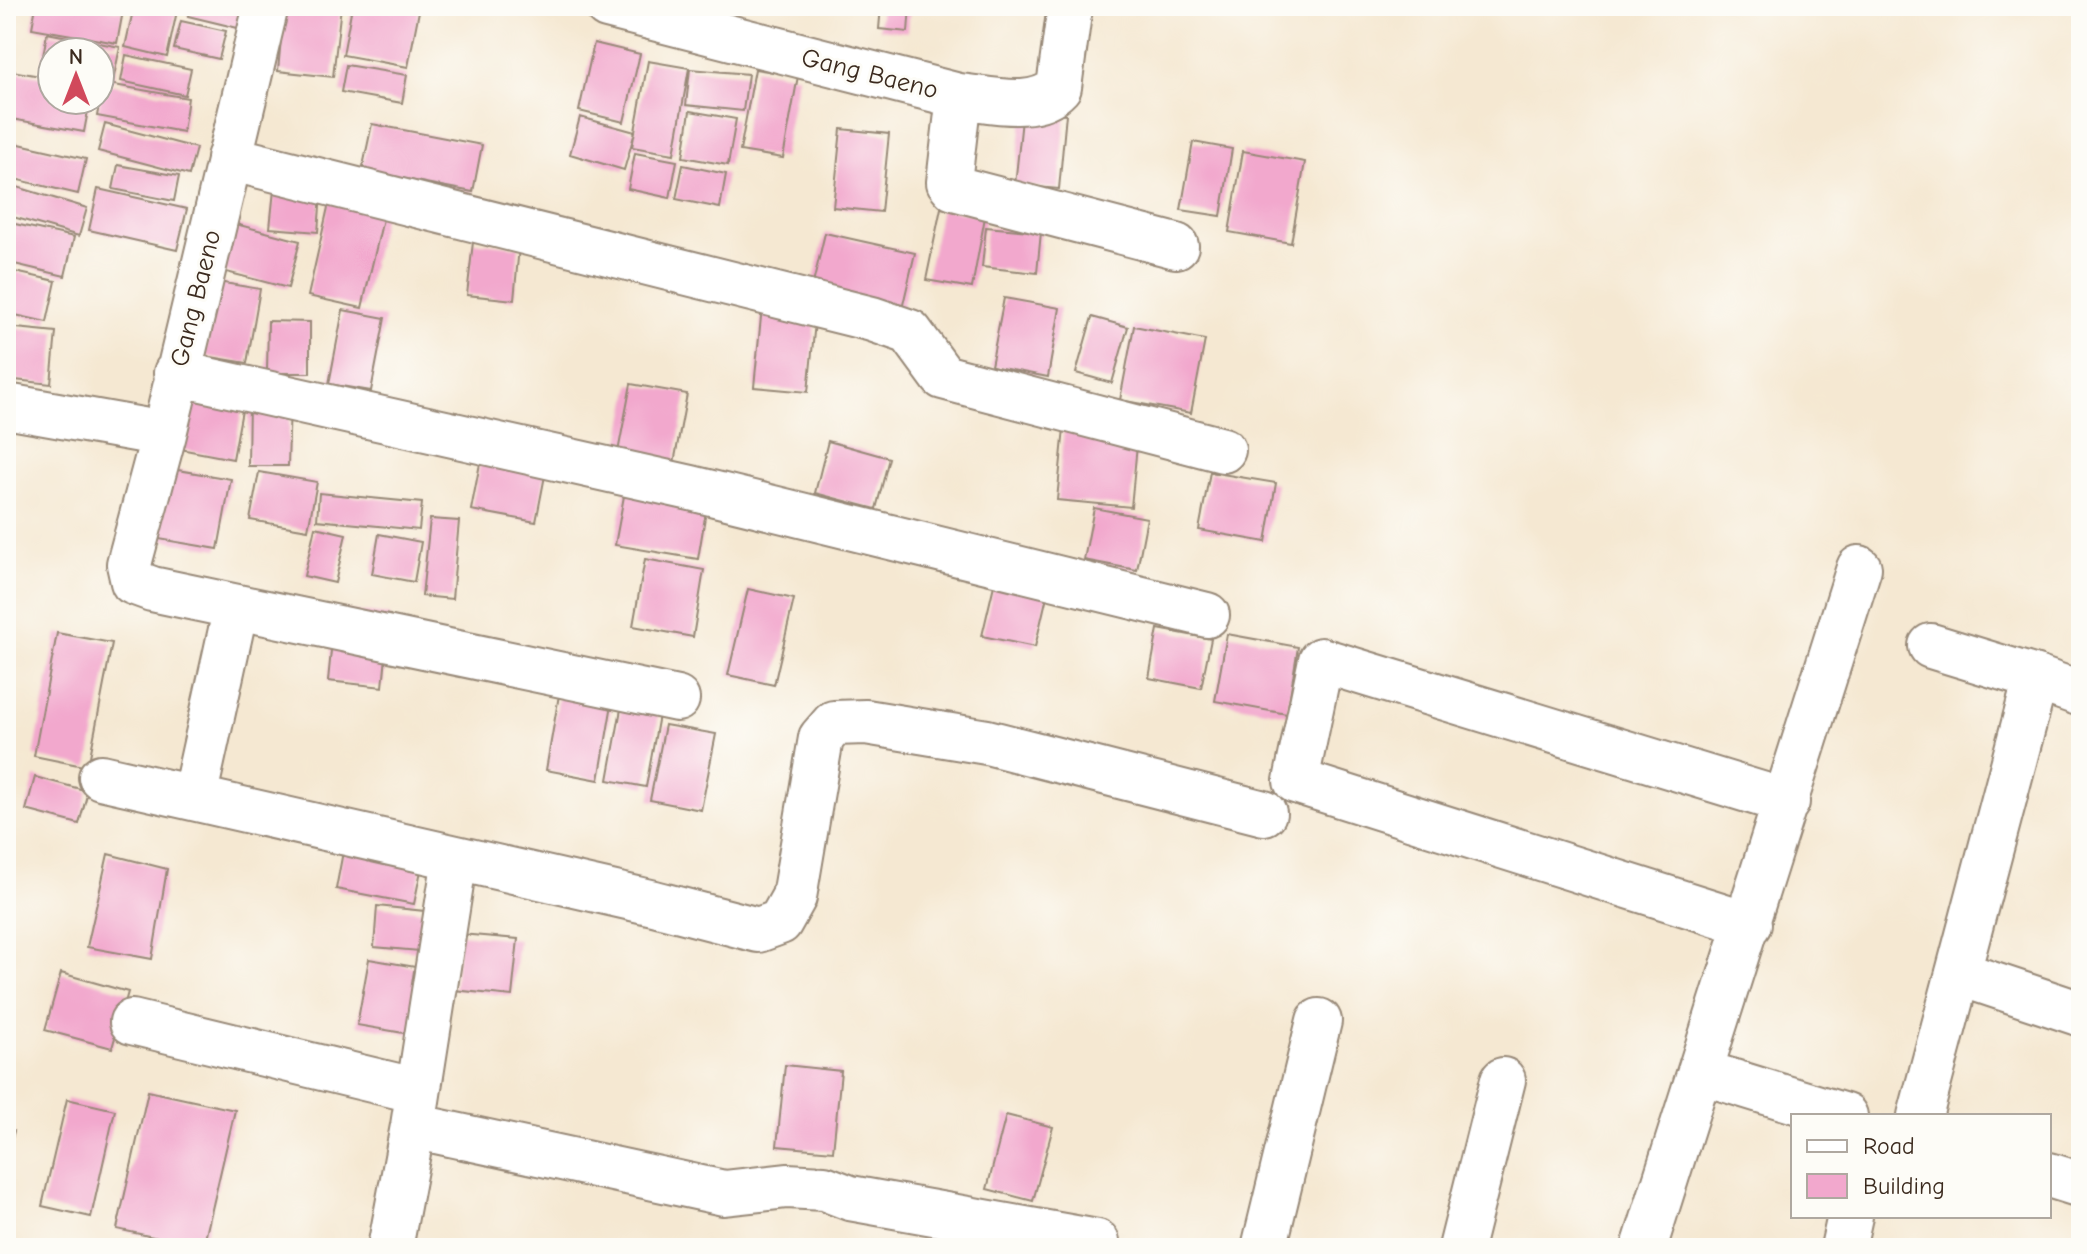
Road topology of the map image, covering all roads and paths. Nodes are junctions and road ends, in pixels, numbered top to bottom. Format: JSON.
{"nodes":[{"id":1,"x":266,"y":6,"type":"edge"},
{"id":2,"x":607,"y":6,"type":"edge"},
{"id":3,"x":1070,"y":6,"type":"edge"},
{"id":4,"x":959,"y":96,"type":"junction"},
{"id":5,"x":229,"y":158,"type":"junction"},
{"id":6,"x":1176,"y":246,"type":"dead end"},
{"id":7,"x":176,"y":373,"type":"junction"},
{"id":8,"x":6,"y":406,"type":"edge"},
{"id":9,"x":164,"y":434,"type":"junction"},
{"id":10,"x":1223,"y":450,"type":"dead end"},
{"id":11,"x":1859,"y":568,"type":"dead end"},
{"id":12,"x":236,"y":607,"type":"junction"},
{"id":13,"x":1207,"y":615,"type":"dead end"},
{"id":14,"x":1931,"y":646,"type":"dead end"},
{"id":15,"x":2036,"y":678,"type":"junction"},
{"id":16,"x":2081,"y":694,"type":"edge"},
{"id":17,"x":677,"y":699,"type":"dead end"},
{"id":18,"x":101,"y":777,"type":"dead end"},
{"id":19,"x":194,"y":798,"type":"junction"},
{"id":20,"x":1787,"y":802,"type":"junction"},
{"id":21,"x":1264,"y":813,"type":"dead end"},
{"id":22,"x":455,"y":858,"type":"junction"},
{"id":23,"x":1749,"y":924,"type":"junction"},
{"id":24,"x":1958,"y":973,"type":"junction"},
{"id":25,"x":2081,"y":1014,"type":"edge"},
{"id":26,"x":1319,"y":1021,"type":"dead end"},
{"id":27,"x":132,"y":1022,"type":"dead end"},
{"id":28,"x":1701,"y":1072,"type":"junction"},
{"id":29,"x":1503,"y":1080,"type":"dead end"},
{"id":30,"x":416,"y":1108,"type":"junction"},
{"id":31,"x":1838,"y":1114,"type":"edge"},
{"id":32,"x":1921,"y":1114,"type":"edge"},
{"id":33,"x":2051,"y":1176,"type":"edge"},
{"id":34,"x":2081,"y":1185,"type":"edge"},
{"id":35,"x":1850,"y":1218,"type":"edge"},
{"id":36,"x":1097,"y":1242,"type":"dead end"},
{"id":37,"x":390,"y":1248,"type":"edge"},
{"id":38,"x":1264,"y":1248,"type":"edge"},
{"id":39,"x":1461,"y":1248,"type":"edge"},
{"id":40,"x":1644,"y":1248,"type":"edge"},
{"id":41,"x":1843,"y":1248,"type":"edge"}],
"edges":[{"from":1,"to":5,"type":"street","name":"Gang Baeno"},
{"from":2,"to":4,"type":"street","name":"Gang Baeno"},
{"from":3,"to":4,"type":"street"},
{"from":4,"to":6,"type":"street","name":"Gang Baeno"},
{"from":5,"to":7,"type":"street","name":"Gang Baeno"},
{"from":5,"to":10,"type":"street"},
{"from":7,"to":9,"type":"street","name":"Gang Baeno"},
{"from":7,"to":13,"type":"street"},
{"from":8,"to":9,"type":"street"},
{"from":9,"to":12,"type":"street","name":"Gang Baeno"},
{"from":11,"to":20,"type":"street"},
{"from":12,"to":17,"type":"street"},
{"from":12,"to":19,"type":"street"},
{"from":14,"to":15,"type":"street"},
{"from":15,"to":16,"type":"street"},
{"from":15,"to":24,"type":"street"},
{"from":18,"to":19,"type":"street"},
{"from":19,"to":22,"type":"street"},
{"from":20,"to":23,"type":"street"},
{"from":20,"to":23,"type":"street"},
{"from":21,"to":22,"type":"street"},
{"from":22,"to":30,"type":"street"},
{"from":23,"to":28,"type":"street"},
{"from":24,"to":25,"type":"street"},
{"from":24,"to":32,"type":"street"},
{"from":26,"to":38,"type":"street"},
{"from":27,"to":30,"type":"street"},
{"from":28,"to":31,"type":"street"},
{"from":28,"to":40,"type":"street"},
{"from":29,"to":39,"type":"street"},
{"from":30,"to":36,"type":"street"},
{"from":30,"to":37,"type":"street"},
{"from":33,"to":34,"type":"street"},
{"from":35,"to":41,"type":"street"}]}
